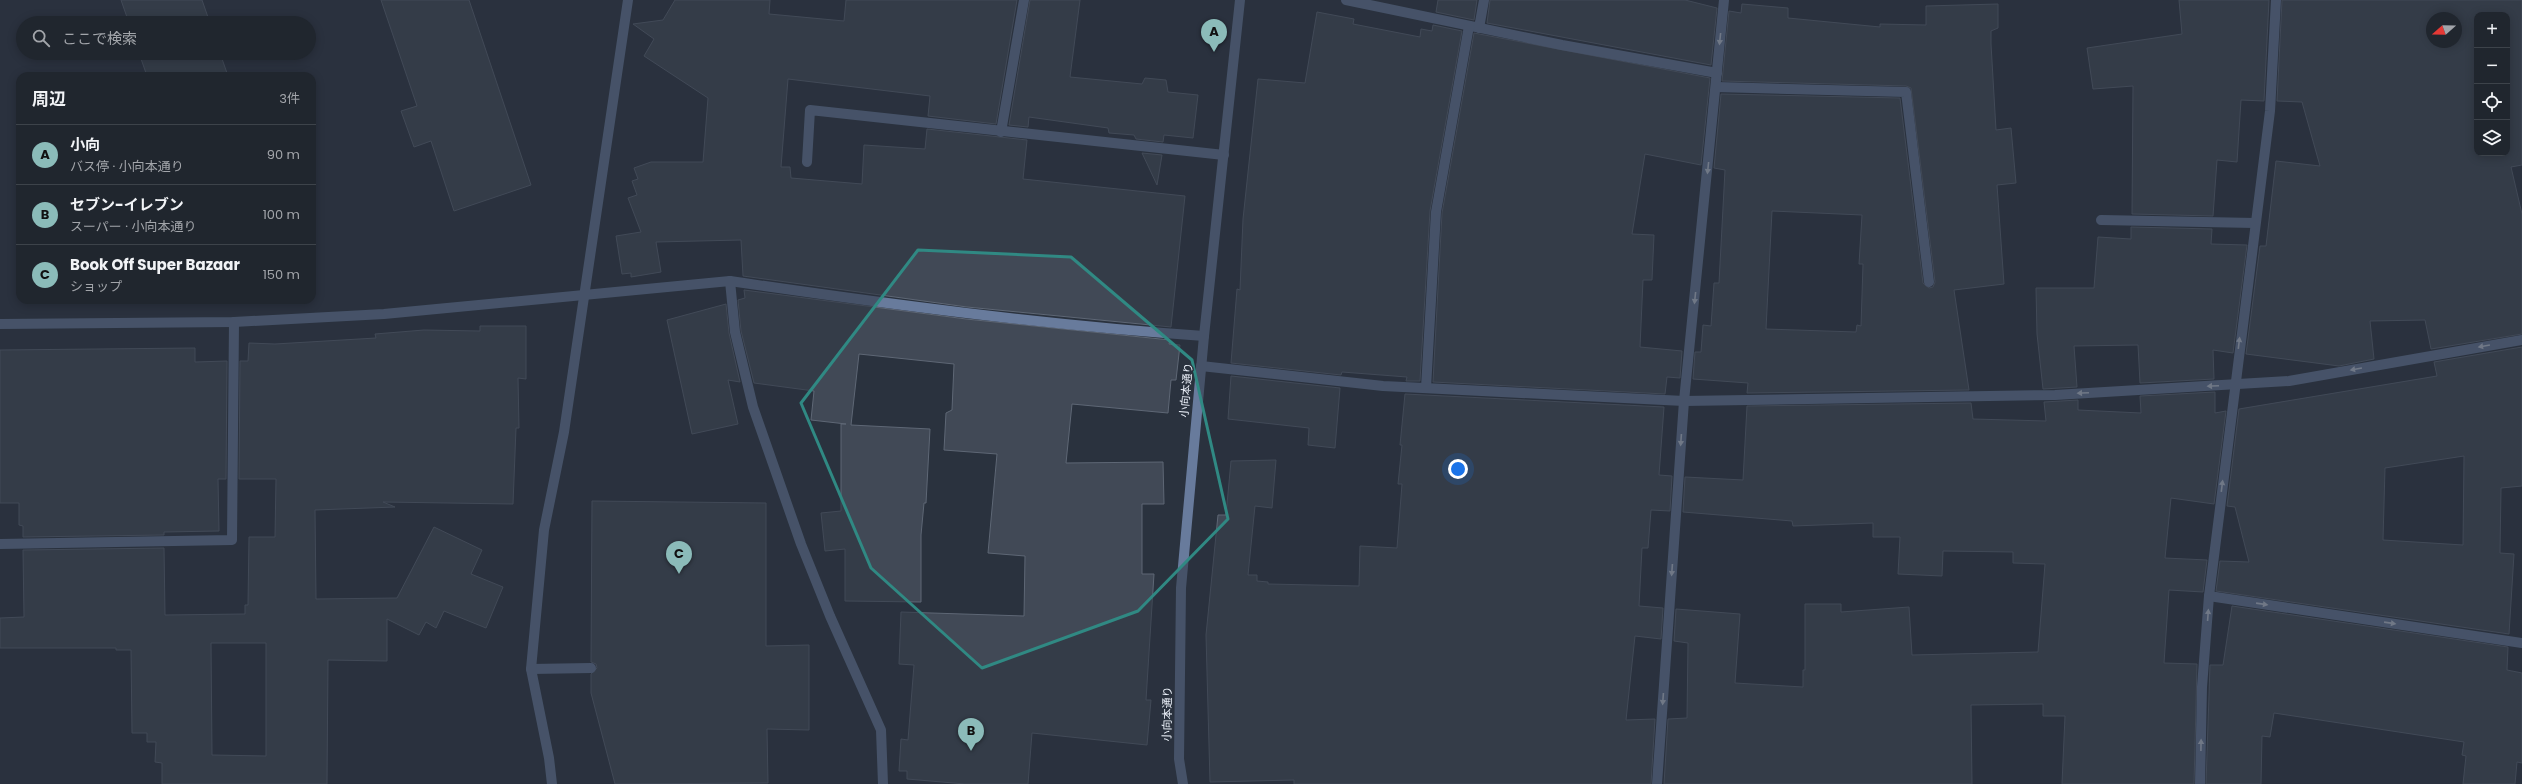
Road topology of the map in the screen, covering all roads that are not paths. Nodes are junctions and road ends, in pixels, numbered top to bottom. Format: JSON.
{"nodes":[{"id":1,"x":628,"y":0,"type":"edge"},
{"id":2,"x":1024,"y":0,"type":"edge"},
{"id":3,"x":1240,"y":0,"type":"edge"},
{"id":4,"x":1346,"y":0,"type":"edge"},
{"id":5,"x":1484,"y":0,"type":"edge"},
{"id":6,"x":1724,"y":0,"type":"edge"},
{"id":7,"x":2276,"y":0,"type":"edge"},
{"id":8,"x":1474,"y":27,"type":"junction"},
{"id":9,"x":1717,"y":73,"type":"junction"},
{"id":10,"x":1716,"y":87,"type":"junction"},
{"id":11,"x":1001,"y":132,"type":"junction"},
{"id":12,"x":1224,"y":155,"type":"junction"},
{"id":13,"x":807,"y":162,"type":"dead end"},
{"id":14,"x":2101,"y":220,"type":"dead end"},
{"id":15,"x":2255,"y":223,"type":"junction"},
{"id":16,"x":730,"y":281,"type":"junction"},
{"id":17,"x":1929,"y":282,"type":"dead end"},
{"id":18,"x":583,"y":294,"type":"junction"},
{"id":19,"x":234,"y":322,"type":"junction"},
{"id":20,"x":0,"y":324,"type":"edge"},
{"id":21,"x":1204,"y":336,"type":"junction"},
{"id":22,"x":2522,"y":340,"type":"edge"},
{"id":23,"x":1201,"y":366,"type":"junction"},
{"id":24,"x":2234,"y":385,"type":"junction"},
{"id":25,"x":1426,"y":388,"type":"junction"},
{"id":26,"x":1684,"y":401,"type":"junction"},
{"id":27,"x":0,"y":544,"type":"edge"},
{"id":28,"x":2209,"y":596,"type":"junction"},
{"id":29,"x":2522,"y":643,"type":"edge"},
{"id":30,"x":530,"y":668,"type":"junction"},
{"id":31,"x":591,"y":668,"type":"dead end"},
{"id":32,"x":552,"y":784,"type":"edge"},
{"id":33,"x":882,"y":784,"type":"edge"},
{"id":34,"x":1183,"y":784,"type":"edge"},
{"id":35,"x":1657,"y":784,"type":"edge"},
{"id":36,"x":2200,"y":784,"type":"edge"}],
"edges":[{"from":1,"to":18,"type":"street"},
{"from":2,"to":11,"type":"street"},
{"from":3,"to":12,"type":"street","name":"小向本通り"},
{"from":4,"to":8,"type":"street"},
{"from":5,"to":8,"type":"street"},
{"from":6,"to":9,"type":"street","one_way":true},
{"from":7,"to":15,"type":"street"},
{"from":8,"to":9,"type":"street"},
{"from":8,"to":25,"type":"street"},
{"from":9,"to":10,"type":"street"},
{"from":10,"to":17,"type":"street"},
{"from":10,"to":26,"type":"street","one_way":true},
{"from":11,"to":12,"type":"street"},
{"from":11,"to":13,"type":"street"},
{"from":12,"to":21,"type":"street","name":"小向本通り"},
{"from":14,"to":15,"type":"street"},
{"from":24,"to":15,"type":"street","one_way":true},
{"from":16,"to":18,"type":"street"},
{"from":16,"to":21,"type":"street"},
{"from":16,"to":33,"type":"street"},
{"from":18,"to":19,"type":"street"},
{"from":18,"to":30,"type":"street"},
{"from":19,"to":20,"type":"street"},
{"from":19,"to":27,"type":"street"},
{"from":21,"to":23,"type":"street","name":"小向本通り"},
{"from":22,"to":24,"type":"street","one_way":true},
{"from":23,"to":25,"type":"street"},
{"from":23,"to":34,"type":"street","name":"小向本通り"},
{"from":24,"to":26,"type":"street","one_way":true},
{"from":28,"to":24,"type":"street","one_way":true},
{"from":25,"to":26,"type":"street"},
{"from":26,"to":35,"type":"street","one_way":true},
{"from":28,"to":29,"type":"street","one_way":true},
{"from":36,"to":28,"type":"street","one_way":true},
{"from":30,"to":31,"type":"street"},
{"from":30,"to":32,"type":"street"}]}
